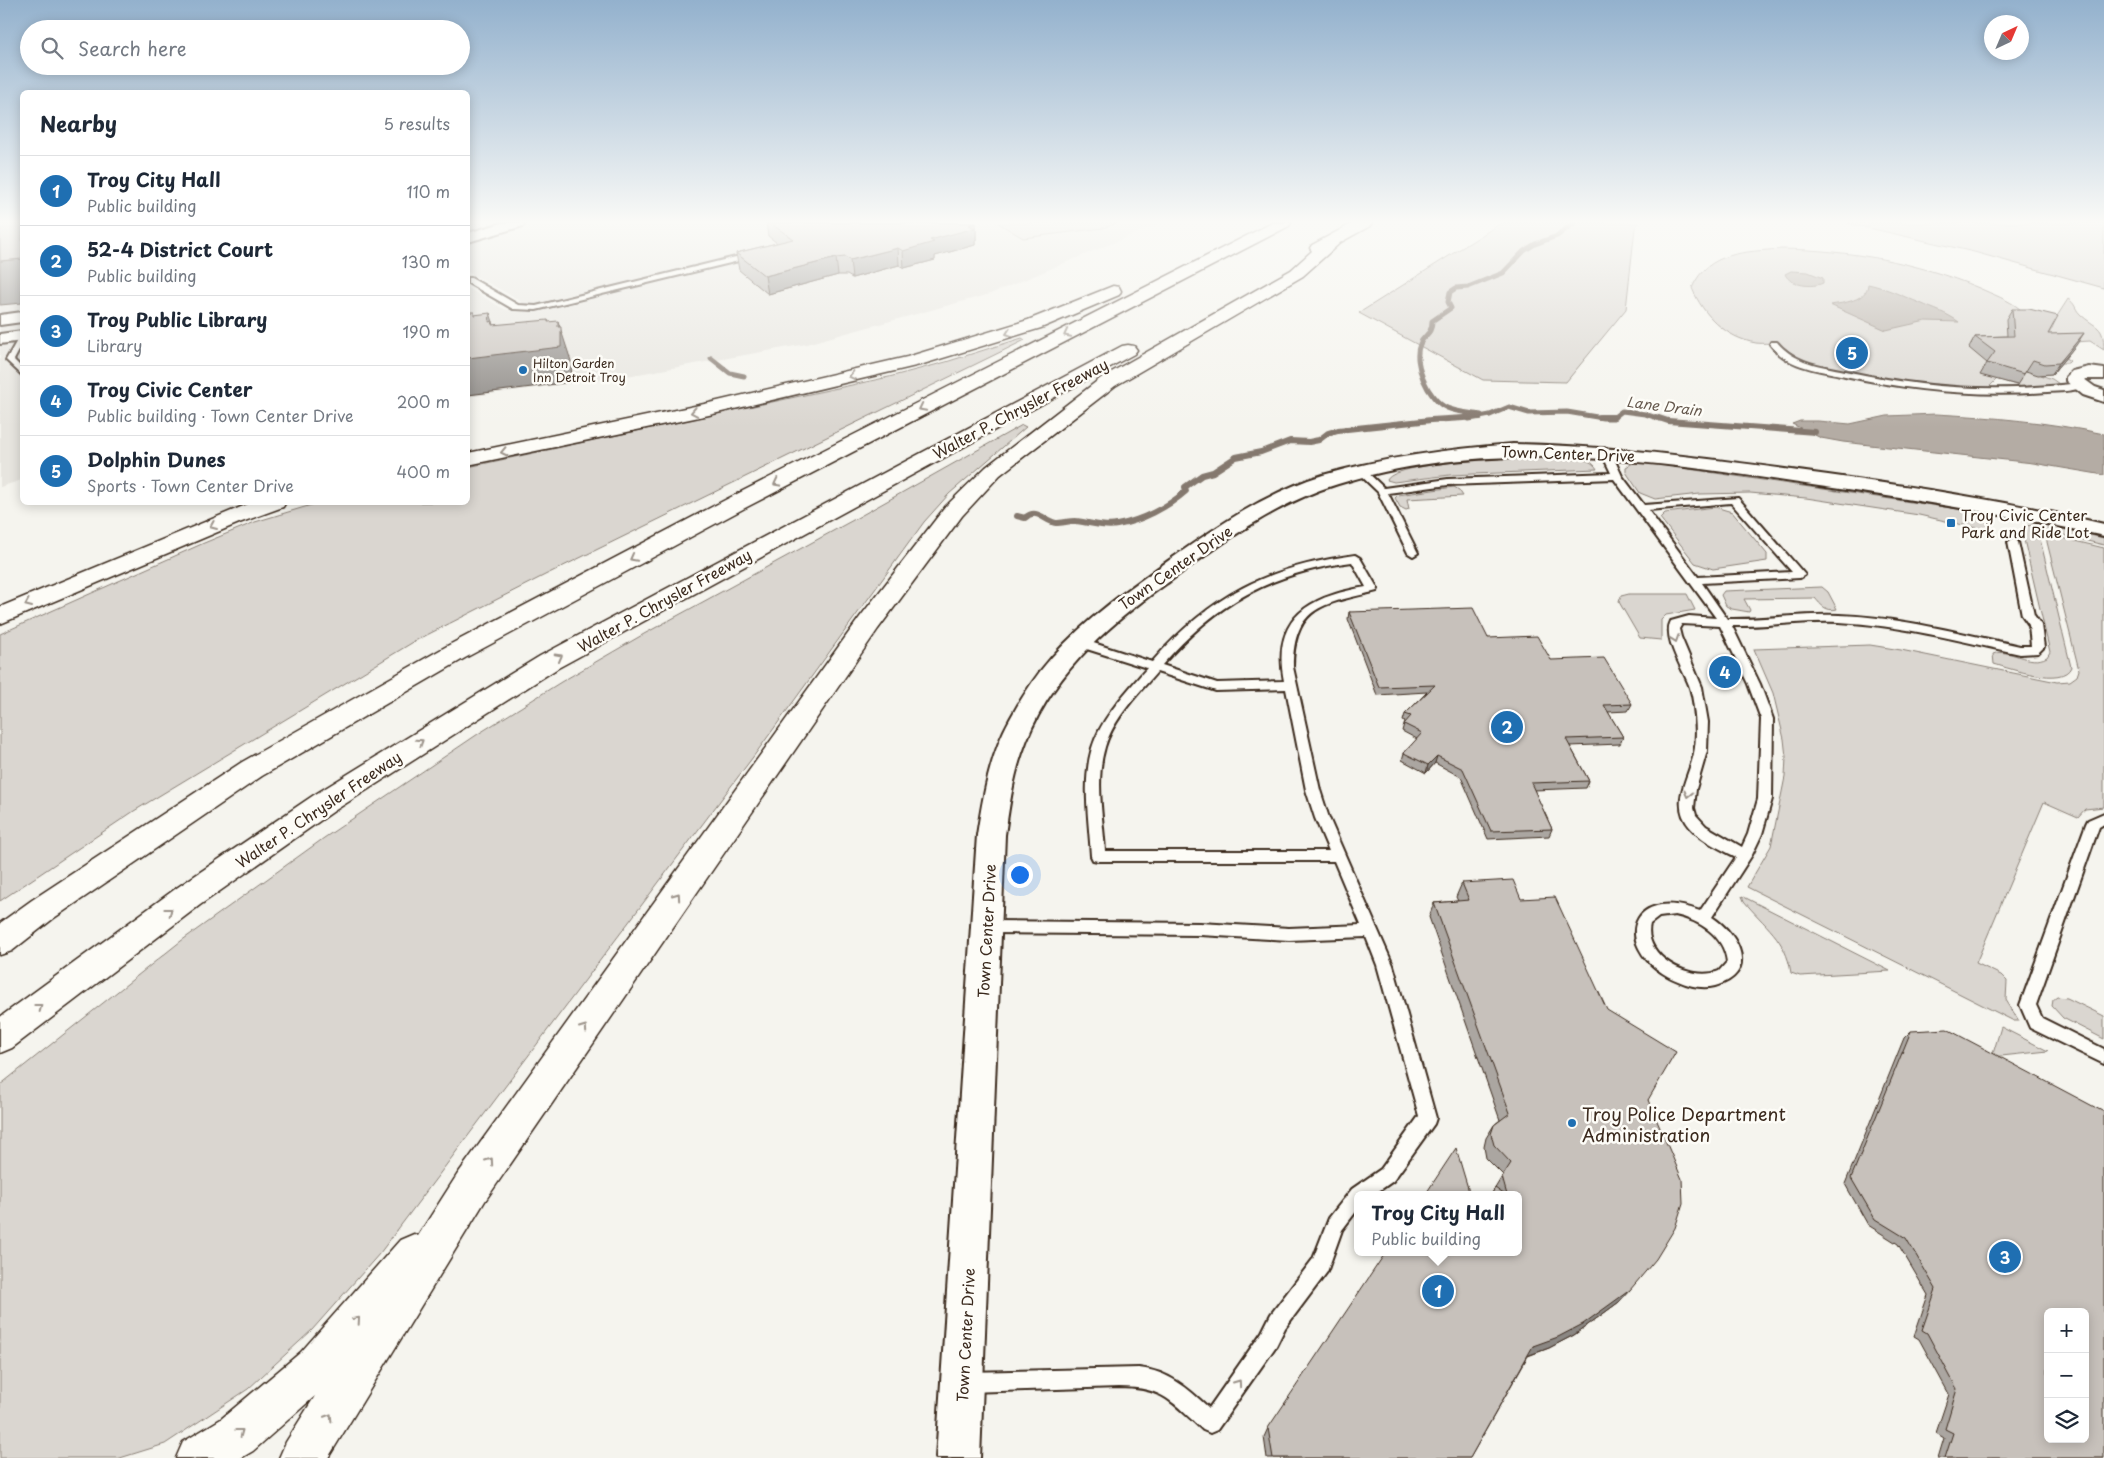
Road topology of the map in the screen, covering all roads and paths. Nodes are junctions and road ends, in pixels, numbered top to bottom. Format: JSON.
{"nodes":[{"id":1,"x":488,"y":291,"type":"edge"},
{"id":2,"x":604,"y":291,"type":"edge"},
{"id":3,"x":1114,"y":291,"type":"edge"},
{"id":4,"x":1151,"y":291,"type":"edge"},
{"id":5,"x":1238,"y":291,"type":"edge"},
{"id":6,"x":1267,"y":291,"type":"edge"},
{"id":7,"x":20,"y":317,"type":"edge"},
{"id":8,"x":0,"y":320,"type":"edge"},
{"id":9,"x":20,"y":338,"type":"edge"},
{"id":10,"x":0,"y":339,"type":"edge"},
{"id":11,"x":20,"y":342,"type":"edge"},
{"id":12,"x":1774,"y":344,"type":"dead end"},
{"id":13,"x":20,"y":370,"type":"edge"},
{"id":14,"x":2104,"y":374,"type":"edge"},
{"id":15,"x":2080,"y":386,"type":"junction"},
{"id":16,"x":2104,"y":396,"type":"edge"},
{"id":17,"x":470,"y":459,"type":"edge"},
{"id":18,"x":1611,"y":464,"type":"junction"},
{"id":19,"x":1361,"y":471,"type":"junction"},
{"id":20,"x":1382,"y":491,"type":"junction"},
{"id":21,"x":267,"y":505,"type":"edge"},
{"id":22,"x":1642,"y":508,"type":"junction"},
{"id":23,"x":2104,"y":530,"type":"edge"},
{"id":24,"x":2013,"y":542,"type":"dead end"},
{"id":25,"x":1413,"y":553,"type":"dead end"},
{"id":26,"x":1695,"y":580,"type":"junction"},
{"id":27,"x":0,"y":616,"type":"edge"},
{"id":28,"x":1724,"y":622,"type":"junction"},
{"id":29,"x":1078,"y":642,"type":"junction"},
{"id":30,"x":1153,"y":667,"type":"junction"},
{"id":31,"x":1290,"y":685,"type":"junction"},
{"id":32,"x":2104,"y":818,"type":"edge"},
{"id":33,"x":1744,"y":855,"type":"junction"},
{"id":34,"x":1339,"y":856,"type":"junction"},
{"id":35,"x":1703,"y":918,"type":"junction"},
{"id":36,"x":987,"y":927,"type":"junction"},
{"id":37,"x":1370,"y":931,"type":"junction"},
{"id":38,"x":0,"y":942,"type":"edge"},
{"id":39,"x":0,"y":1037,"type":"edge"},
{"id":40,"x":2104,"y":1057,"type":"edge"},
{"id":41,"x":471,"y":1188,"type":"junction"},
{"id":42,"x":1364,"y":1191,"type":"edge"},
{"id":43,"x":1354,"y":1200,"type":"edge"},
{"id":44,"x":962,"y":1382,"type":"junction"},
{"id":45,"x":199,"y":1458,"type":"edge"},
{"id":46,"x":302,"y":1458,"type":"edge"},
{"id":47,"x":958,"y":1458,"type":"edge"}],
"edges":[{"from":1,"to":2,"type":"lane"},
{"from":3,"to":17,"type":"highway","one_way":true},
{"from":4,"to":38,"type":"highway","one_way":true},
{"from":39,"to":5,"type":"highway","name":"Walter P. Chrysler Freeway","one_way":true},
{"from":41,"to":6,"type":"highway","one_way":true},
{"from":7,"to":8,"type":"street"},
{"from":9,"to":10,"type":"street"},
{"from":11,"to":13,"type":"lane"},
{"from":12,"to":15,"type":"lane"},
{"from":14,"to":15,"type":"street"},
{"from":15,"to":16,"type":"street"},
{"from":18,"to":19,"type":"street","name":"Town Center Drive"},
{"from":18,"to":20,"type":"lane"},
{"from":18,"to":22,"type":"lane"},
{"from":18,"to":23,"type":"street","name":"Town Center Drive"},
{"from":19,"to":20,"type":"lane"},
{"from":19,"to":29,"type":"street","name":"Town Center Drive"},
{"from":20,"to":25,"type":"lane"},
{"from":21,"to":27,"type":"highway","one_way":true},
{"from":22,"to":26,"type":"lane"},
{"from":22,"to":26,"type":"lane"},
{"from":24,"to":28,"type":"lane"},
{"from":26,"to":28,"type":"lane"},
{"from":28,"to":33,"type":"lane"},
{"from":28,"to":33,"type":"lane","one_way":true},
{"from":29,"to":30,"type":"lane"},
{"from":29,"to":36,"type":"street","name":"Town Center Drive"},
{"from":30,"to":31,"type":"lane"},
{"from":30,"to":31,"type":"lane"},
{"from":30,"to":34,"type":"lane"},
{"from":31,"to":34,"type":"lane"},
{"from":32,"to":40,"type":"lane"},
{"from":33,"to":35,"type":"lane"},
{"from":34,"to":37,"type":"lane"},
{"from":35,"to":35,"type":"lane"},
{"from":36,"to":37,"type":"lane"},
{"from":36,"to":44,"type":"street","name":"Town Center Drive"},
{"from":42,"to":37,"type":"lane","one_way":true},
{"from":45,"to":41,"type":"highway","one_way":true},
{"from":46,"to":41,"type":"highway","one_way":true},
{"from":44,"to":43,"type":"lane","one_way":true},
{"from":44,"to":47,"type":"street","name":"Town Center Drive"}]}
